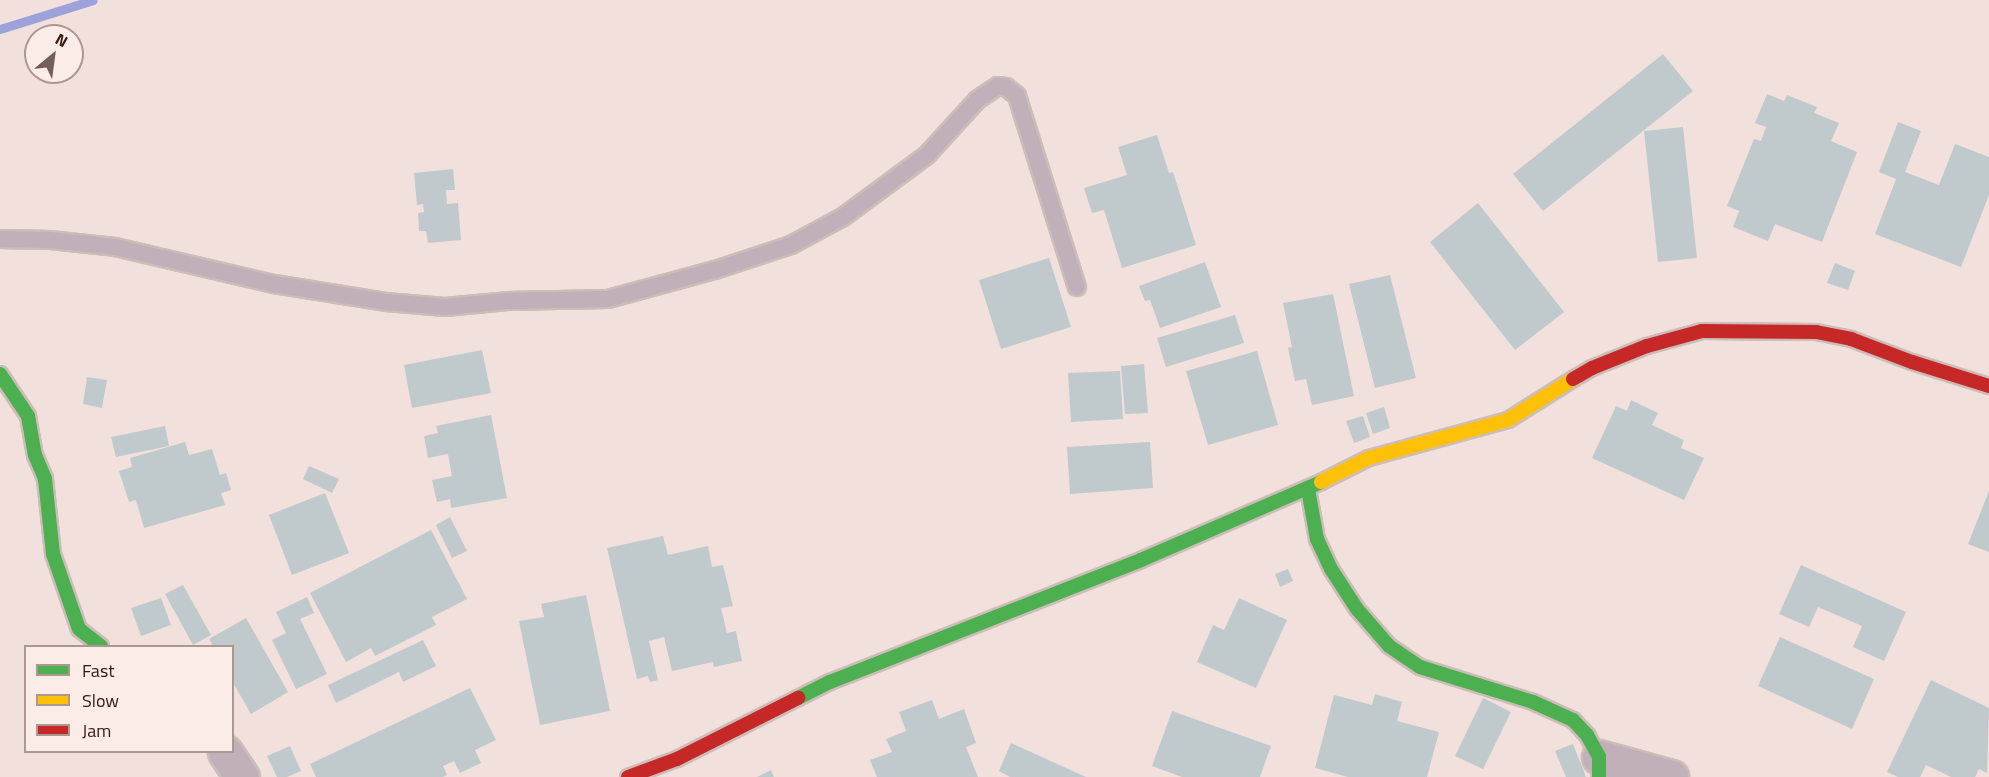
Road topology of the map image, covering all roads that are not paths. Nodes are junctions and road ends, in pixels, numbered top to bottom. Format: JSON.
{"nodes":[{"id":1,"x":0,"y":239,"type":"edge"},
{"id":2,"x":1077,"y":287,"type":"dead end"},
{"id":3,"x":0,"y":374,"type":"edge"},
{"id":4,"x":1989,"y":386,"type":"edge"},
{"id":5,"x":1308,"y":489,"type":"junction"},
{"id":6,"x":100,"y":645,"type":"edge"},
{"id":7,"x":226,"y":753,"type":"edge"},
{"id":8,"x":1599,"y":767,"type":"edge"},
{"id":9,"x":242,"y":777,"type":"edge"},
{"id":10,"x":628,"y":777,"type":"edge"},
{"id":11,"x":1671,"y":777,"type":"edge"}],
"edges":[{"from":1,"to":2,"type":"lane"},
{"from":3,"to":6,"type":"street"},
{"from":4,"to":5,"type":"street"},
{"from":5,"to":8,"type":"street"},
{"from":5,"to":10,"type":"street"},
{"from":7,"to":9,"type":"street"},
{"from":8,"to":11,"type":"street"}]}
